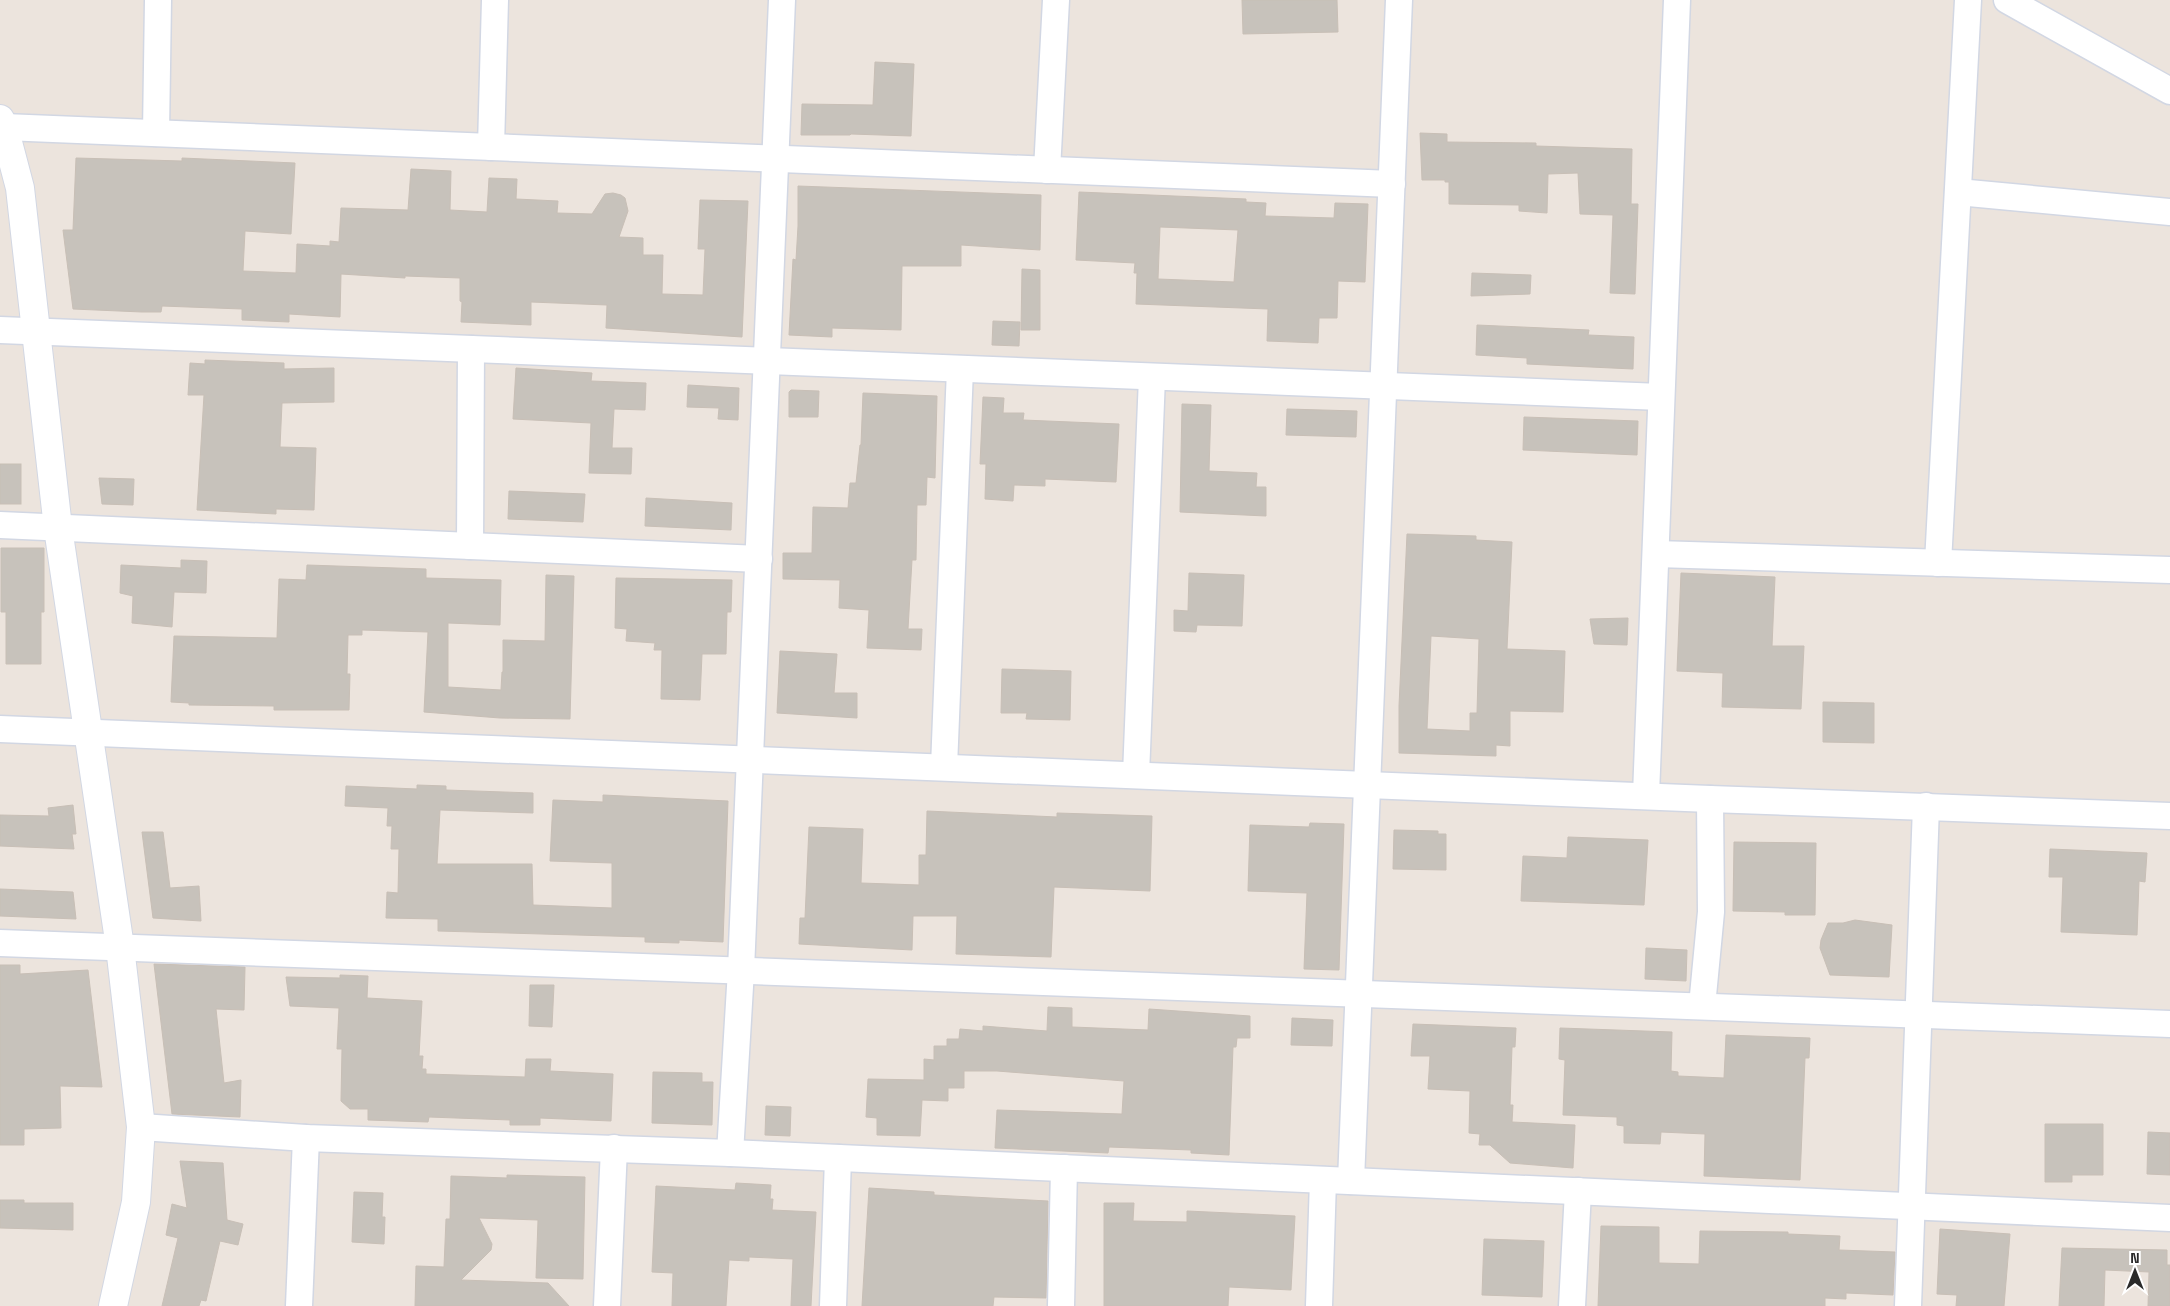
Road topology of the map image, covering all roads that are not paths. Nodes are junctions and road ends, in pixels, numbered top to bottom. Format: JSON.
{"nodes":[{"id":1,"x":158,"y":0,"type":"edge"},
{"id":2,"x":495,"y":0,"type":"edge"},
{"id":3,"x":782,"y":0,"type":"edge"},
{"id":4,"x":1056,"y":0,"type":"edge"},
{"id":5,"x":1400,"y":0,"type":"edge"},
{"id":6,"x":1677,"y":0,"type":"edge"},
{"id":7,"x":1968,"y":0,"type":"edge"},
{"id":8,"x":2007,"y":0,"type":"edge"},
{"id":9,"x":2170,"y":91,"type":"edge"},
{"id":10,"x":2,"y":123,"type":"edge"},
{"id":11,"x":156,"y":133,"type":"junction"},
{"id":12,"x":491,"y":147,"type":"junction"},
{"id":13,"x":776,"y":158,"type":"junction"},
{"id":14,"x":1047,"y":170,"type":"junction"},
{"id":15,"x":1392,"y":184,"type":"junction"},
{"id":16,"x":1958,"y":192,"type":"junction"},
{"id":17,"x":2170,"y":212,"type":"edge"},
{"id":18,"x":0,"y":330,"type":"edge"},
{"id":19,"x":36,"y":332,"type":"junction"},
{"id":20,"x":471,"y":349,"type":"junction"},
{"id":21,"x":767,"y":361,"type":"junction"},
{"id":22,"x":960,"y":369,"type":"junction"},
{"id":23,"x":1152,"y":377,"type":"junction"},
{"id":24,"x":1384,"y":386,"type":"junction"},
{"id":25,"x":1661,"y":397,"type":"junction"},
{"id":26,"x":0,"y":525,"type":"edge"},
{"id":27,"x":58,"y":528,"type":"junction"},
{"id":28,"x":470,"y":546,"type":"junction"},
{"id":29,"x":1656,"y":554,"type":"junction"},
{"id":30,"x":759,"y":559,"type":"junction"},
{"id":31,"x":1938,"y":562,"type":"junction"},
{"id":32,"x":2170,"y":570,"type":"edge"},
{"id":33,"x":0,"y":728,"type":"edge"},
{"id":34,"x":88,"y":732,"type":"junction"},
{"id":35,"x":749,"y":759,"type":"junction"},
{"id":36,"x":944,"y":767,"type":"junction"},
{"id":37,"x":1136,"y":775,"type":"junction"},
{"id":38,"x":1367,"y":784,"type":"junction"},
{"id":39,"x":1646,"y":795,"type":"junction"},
{"id":40,"x":1710,"y":799,"type":"junction"},
{"id":41,"x":1926,"y":806,"type":"junction"},
{"id":42,"x":2170,"y":816,"type":"edge"},
{"id":43,"x":0,"y":943,"type":"edge"},
{"id":44,"x":120,"y":947,"type":"junction"},
{"id":45,"x":741,"y":970,"type":"junction"},
{"id":46,"x":1359,"y":994,"type":"junction"},
{"id":47,"x":1702,"y":1006,"type":"junction"},
{"id":48,"x":1919,"y":1014,"type":"junction"},
{"id":49,"x":2170,"y":1024,"type":"edge"},
{"id":50,"x":141,"y":1127,"type":"junction"},
{"id":51,"x":306,"y":1138,"type":"junction"},
{"id":52,"x":614,"y":1148,"type":"junction"},
{"id":53,"x":730,"y":1153,"type":"junction"},
{"id":54,"x":838,"y":1158,"type":"junction"},
{"id":55,"x":1064,"y":1168,"type":"junction"},
{"id":56,"x":1323,"y":1180,"type":"junction"},
{"id":57,"x":1351,"y":1181,"type":"junction"},
{"id":58,"x":1578,"y":1191,"type":"junction"},
{"id":59,"x":1911,"y":1206,"type":"junction"},
{"id":60,"x":2170,"y":1218,"type":"edge"},
{"id":61,"x":113,"y":1306,"type":"edge"},
{"id":62,"x":299,"y":1306,"type":"edge"},
{"id":63,"x":607,"y":1306,"type":"edge"},
{"id":64,"x":833,"y":1306,"type":"edge"},
{"id":65,"x":1061,"y":1306,"type":"edge"},
{"id":66,"x":1319,"y":1306,"type":"edge"},
{"id":67,"x":1572,"y":1306,"type":"edge"},
{"id":68,"x":1908,"y":1306,"type":"edge"}],
"edges":[{"from":1,"to":11,"type":"street"},
{"from":2,"to":12,"type":"street"},
{"from":3,"to":13,"type":"street"},
{"from":4,"to":14,"type":"street"},
{"from":5,"to":15,"type":"street"},
{"from":6,"to":25,"type":"street"},
{"from":7,"to":16,"type":"street"},
{"from":8,"to":9,"type":"street"},
{"from":10,"to":11,"type":"street"},
{"from":10,"to":19,"type":"main road"},
{"from":11,"to":12,"type":"street"},
{"from":12,"to":13,"type":"street"},
{"from":13,"to":14,"type":"street"},
{"from":13,"to":21,"type":"street"},
{"from":14,"to":15,"type":"street"},
{"from":15,"to":24,"type":"street"},
{"from":16,"to":17,"type":"street"},
{"from":16,"to":31,"type":"street"},
{"from":18,"to":19,"type":"street"},
{"from":19,"to":20,"type":"street"},
{"from":19,"to":27,"type":"main road"},
{"from":20,"to":21,"type":"street"},
{"from":20,"to":28,"type":"street"},
{"from":21,"to":22,"type":"street"},
{"from":21,"to":30,"type":"street"},
{"from":22,"to":23,"type":"street"},
{"from":22,"to":36,"type":"street"},
{"from":23,"to":24,"type":"street"},
{"from":23,"to":37,"type":"street"},
{"from":24,"to":25,"type":"street"},
{"from":24,"to":38,"type":"street"},
{"from":25,"to":29,"type":"street"},
{"from":26,"to":27,"type":"street"},
{"from":27,"to":28,"type":"street"},
{"from":27,"to":34,"type":"main road"},
{"from":28,"to":30,"type":"street"},
{"from":29,"to":31,"type":"street"},
{"from":29,"to":39,"type":"street"},
{"from":30,"to":35,"type":"street"},
{"from":31,"to":32,"type":"street"},
{"from":33,"to":34,"type":"street"},
{"from":34,"to":35,"type":"street"},
{"from":34,"to":44,"type":"main road"},
{"from":35,"to":36,"type":"street"},
{"from":35,"to":45,"type":"street"},
{"from":36,"to":37,"type":"street"},
{"from":37,"to":38,"type":"street"},
{"from":38,"to":39,"type":"street"},
{"from":38,"to":46,"type":"street"},
{"from":39,"to":40,"type":"street"},
{"from":40,"to":41,"type":"street"},
{"from":40,"to":47,"type":"street"},
{"from":41,"to":42,"type":"street"},
{"from":41,"to":48,"type":"street"},
{"from":43,"to":44,"type":"street"},
{"from":44,"to":45,"type":"street"},
{"from":44,"to":50,"type":"main road"},
{"from":45,"to":46,"type":"street"},
{"from":45,"to":53,"type":"street"},
{"from":46,"to":47,"type":"street"},
{"from":46,"to":57,"type":"street"},
{"from":47,"to":48,"type":"street"},
{"from":48,"to":49,"type":"street"},
{"from":48,"to":59,"type":"street"},
{"from":50,"to":51,"type":"street"},
{"from":50,"to":61,"type":"main road"},
{"from":51,"to":52,"type":"street"},
{"from":51,"to":62,"type":"street"},
{"from":52,"to":53,"type":"street"},
{"from":52,"to":63,"type":"street"},
{"from":53,"to":54,"type":"street"},
{"from":54,"to":55,"type":"street"},
{"from":54,"to":64,"type":"street"},
{"from":55,"to":56,"type":"street"},
{"from":55,"to":65,"type":"street"},
{"from":56,"to":57,"type":"street"},
{"from":56,"to":66,"type":"street"},
{"from":57,"to":58,"type":"street"},
{"from":58,"to":59,"type":"street"},
{"from":58,"to":67,"type":"street"},
{"from":59,"to":60,"type":"street"},
{"from":59,"to":68,"type":"street"}]}
